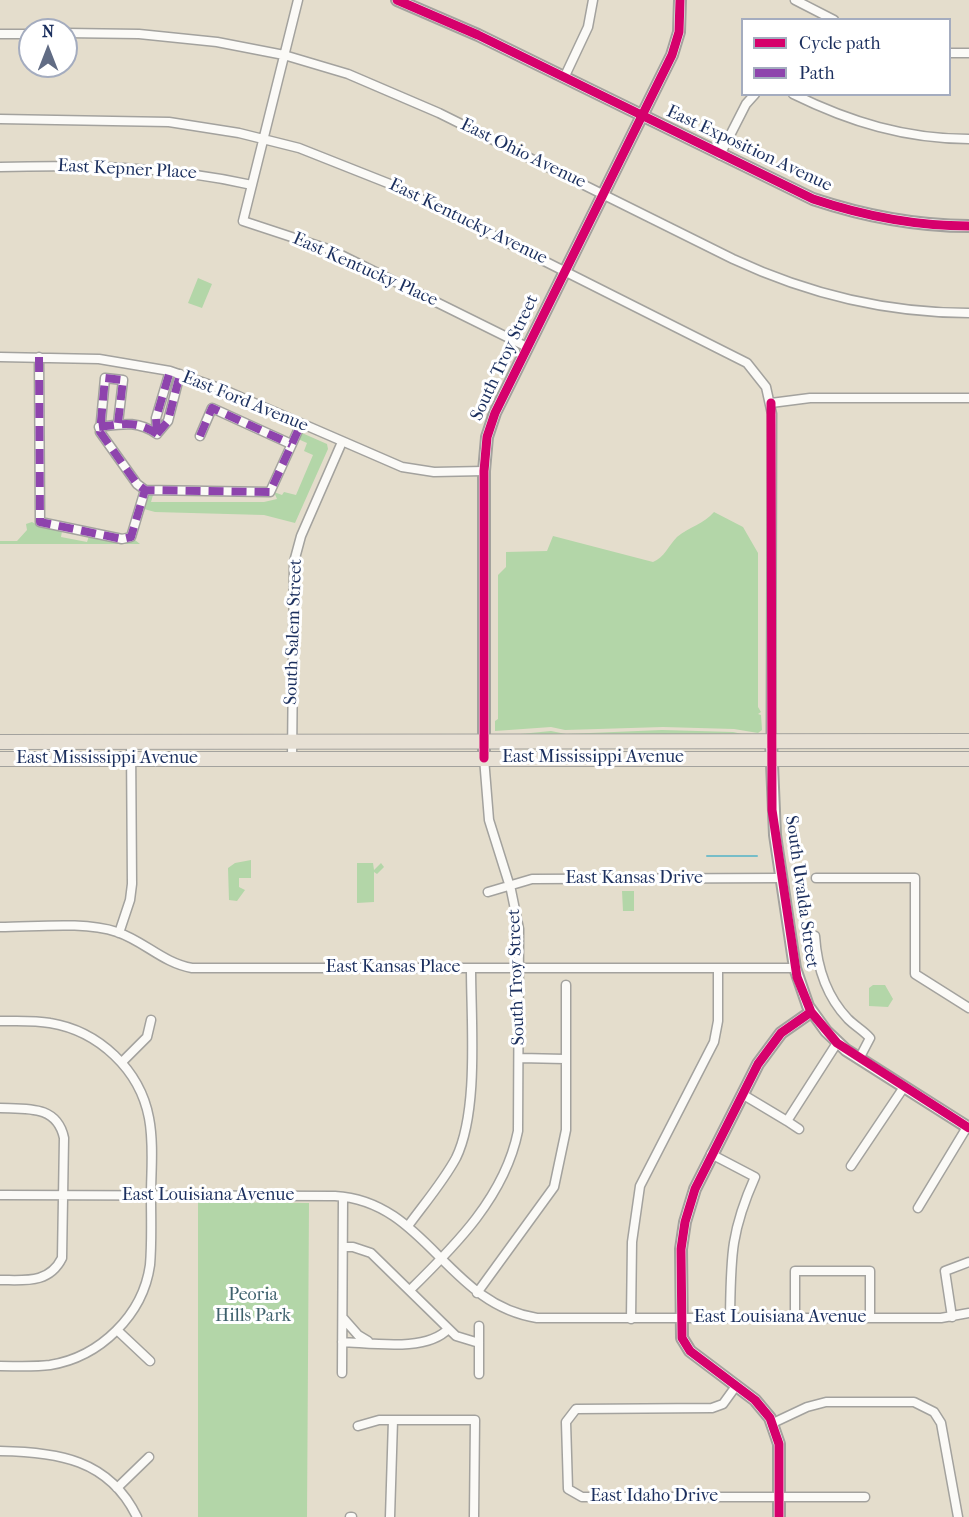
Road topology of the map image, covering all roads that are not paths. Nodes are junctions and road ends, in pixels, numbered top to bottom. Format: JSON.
{"nodes":[{"id":1,"x":298,"y":0,"type":"edge"},
{"id":2,"x":397,"y":0,"type":"edge"},
{"id":3,"x":593,"y":0,"type":"edge"},
{"id":4,"x":680,"y":0,"type":"edge"},
{"id":5,"x":795,"y":0,"type":"edge"},
{"id":6,"x":830,"y":18,"type":"edge"},
{"id":7,"x":78,"y":33,"type":"edge"},
{"id":8,"x":0,"y":34,"type":"edge"},
{"id":9,"x":18,"y":34,"type":"edge"},
{"id":10,"x":951,"y":53,"type":"edge"},
{"id":11,"x":969,"y":53,"type":"edge"},
{"id":12,"x":284,"y":56,"type":"junction"},
{"id":13,"x":564,"y":78,"type":"junction"},
{"id":14,"x":753,"y":96,"type":"edge"},
{"id":15,"x":797,"y":96,"type":"edge"},
{"id":16,"x":642,"y":116,"type":"junction"},
{"id":17,"x":0,"y":119,"type":"edge"},
{"id":18,"x":264,"y":138,"type":"junction"},
{"id":19,"x":969,"y":139,"type":"edge"},
{"id":20,"x":720,"y":155,"type":"junction"},
{"id":21,"x":0,"y":167,"type":"edge"},
{"id":22,"x":252,"y":185,"type":"junction"},
{"id":23,"x":603,"y":194,"type":"junction"},
{"id":24,"x":969,"y":226,"type":"edge"},
{"id":25,"x":565,"y":271,"type":"junction"},
{"id":26,"x":969,"y":313,"type":"edge"},
{"id":27,"x":527,"y":347,"type":"junction"},
{"id":28,"x":0,"y":357,"type":"edge"},
{"id":29,"x":39,"y":357,"type":"junction"},
{"id":30,"x":170,"y":371,"type":"junction"},
{"id":31,"x":180,"y":374,"type":"junction"},
{"id":32,"x":969,"y":398,"type":"edge"},
{"id":33,"x":771,"y":403,"type":"junction"},
{"id":34,"x":118,"y":423,"type":"junction"},
{"id":35,"x":300,"y":424,"type":"junction"},
{"id":36,"x":99,"y":427,"type":"junction"},
{"id":37,"x":158,"y":434,"type":"junction"},
{"id":38,"x":200,"y":436,"type":"dead end"},
{"id":39,"x":342,"y":442,"type":"junction"},
{"id":40,"x":291,"y":444,"type":"junction"},
{"id":41,"x":484,"y":471,"type":"junction"},
{"id":42,"x":145,"y":490,"type":"junction"},
{"id":43,"x":771,"y":740,"type":"junction"},
{"id":44,"x":291,"y":741,"type":"junction"},
{"id":45,"x":484,"y":741,"type":"junction"},
{"id":46,"x":969,"y":741,"type":"edge"},
{"id":47,"x":0,"y":742,"type":"edge"},
{"id":48,"x":131,"y":742,"type":"junction"},
{"id":49,"x":484,"y":758,"type":"junction"},
{"id":50,"x":771,"y":758,"type":"junction"},
{"id":51,"x":0,"y":759,"type":"edge"},
{"id":52,"x":131,"y":759,"type":"junction"},
{"id":53,"x":292,"y":759,"type":"junction"},
{"id":54,"x":969,"y":759,"type":"edge"},
{"id":55,"x":782,"y":878,"type":"junction"},
{"id":56,"x":816,"y":878,"type":"dead end"},
{"id":57,"x":510,"y":885,"type":"junction"},
{"id":58,"x":488,"y":892,"type":"dead end"},
{"id":59,"x":0,"y":927,"type":"edge"},
{"id":60,"x":119,"y":933,"type":"junction"},
{"id":61,"x":815,"y":936,"type":"dead end"},
{"id":62,"x":471,"y":968,"type":"junction"},
{"id":63,"x":520,"y":968,"type":"junction"},
{"id":64,"x":718,"y":968,"type":"junction"},
{"id":65,"x":795,"y":968,"type":"junction"},
{"id":66,"x":566,"y":985,"type":"dead end"},
{"id":67,"x":969,"y":1008,"type":"edge"},
{"id":68,"x":812,"y":1012,"type":"junction"},
{"id":69,"x":151,"y":1020,"type":"dead end"},
{"id":70,"x":0,"y":1021,"type":"edge"},
{"id":71,"x":837,"y":1042,"type":"junction"},
{"id":72,"x":520,"y":1058,"type":"junction"},
{"id":73,"x":565,"y":1059,"type":"junction"},
{"id":74,"x":859,"y":1059,"type":"junction"},
{"id":75,"x":122,"y":1062,"type":"junction"},
{"id":76,"x":904,"y":1087,"type":"junction"},
{"id":77,"x":742,"y":1094,"type":"junction"},
{"id":78,"x":0,"y":1108,"type":"edge"},
{"id":79,"x":787,"y":1121,"type":"junction"},
{"id":80,"x":968,"y":1127,"type":"edge"},
{"id":81,"x":800,"y":1129,"type":"dead end"},
{"id":82,"x":711,"y":1154,"type":"junction"},
{"id":83,"x":851,"y":1166,"type":"dead end"},
{"id":84,"x":0,"y":1195,"type":"edge"},
{"id":85,"x":64,"y":1196,"type":"junction"},
{"id":86,"x":151,"y":1196,"type":"junction"},
{"id":87,"x":343,"y":1197,"type":"junction"},
{"id":88,"x":918,"y":1208,"type":"dead end"},
{"id":89,"x":408,"y":1226,"type":"junction"},
{"id":90,"x":343,"y":1247,"type":"junction"},
{"id":91,"x":442,"y":1259,"type":"junction"},
{"id":92,"x":969,"y":1262,"type":"edge"},
{"id":93,"x":0,"y":1280,"type":"edge"},
{"id":94,"x":410,"y":1290,"type":"junction"},
{"id":95,"x":477,"y":1293,"type":"junction"},
{"id":96,"x":969,"y":1313,"type":"edge"},
{"id":97,"x":952,"y":1317,"type":"junction"},
{"id":98,"x":342,"y":1318,"type":"junction"},
{"id":99,"x":730,"y":1318,"type":"junction"},
{"id":100,"x":795,"y":1318,"type":"junction"},
{"id":101,"x":870,"y":1318,"type":"junction"},
{"id":102,"x":631,"y":1319,"type":"junction"},
{"id":103,"x":681,"y":1319,"type":"junction"},
{"id":104,"x":479,"y":1326,"type":"dead end"},
{"id":105,"x":448,"y":1329,"type":"junction"},
{"id":106,"x":117,"y":1330,"type":"junction"},
{"id":107,"x":342,"y":1342,"type":"junction"},
{"id":108,"x":371,"y":1343,"type":"junction"},
{"id":109,"x":479,"y":1343,"type":"junction"},
{"id":110,"x":150,"y":1361,"type":"dead end"},
{"id":111,"x":0,"y":1366,"type":"edge"},
{"id":112,"x":342,"y":1373,"type":"dead end"},
{"id":113,"x":479,"y":1374,"type":"dead end"},
{"id":114,"x":736,"y":1386,"type":"junction"},
{"id":115,"x":393,"y":1420,"type":"junction"},
{"id":116,"x":773,"y":1423,"type":"junction"},
{"id":117,"x":358,"y":1426,"type":"dead end"},
{"id":118,"x":0,"y":1451,"type":"edge"},
{"id":119,"x":149,"y":1457,"type":"dead end"},
{"id":120,"x":117,"y":1488,"type":"junction"},
{"id":121,"x":779,"y":1497,"type":"junction"},
{"id":122,"x":865,"y":1497,"type":"dead end"},
{"id":123,"x":137,"y":1517,"type":"edge"},
{"id":124,"x":390,"y":1517,"type":"edge"},
{"id":125,"x":474,"y":1517,"type":"edge"},
{"id":126,"x":779,"y":1517,"type":"edge"},
{"id":127,"x":958,"y":1517,"type":"edge"}],
"edges":[{"from":1,"to":12,"type":"street","name":"East Kentucky Place"},
{"from":2,"to":13,"type":"street","name":"East Exposition Avenue"},
{"from":3,"to":13,"type":"street"},
{"from":4,"to":16,"type":"street","name":"South Troy Street"},
{"from":5,"to":6,"type":"street"},
{"from":7,"to":12,"type":"street","name":"East Ohio Avenue"},
{"from":8,"to":9,"type":"street"},
{"from":10,"to":11,"type":"street"},
{"from":12,"to":18,"type":"street","name":"East Kentucky Place"},
{"from":12,"to":23,"type":"street","name":"East Ohio Avenue"},
{"from":13,"to":16,"type":"street","name":"East Exposition Avenue"},
{"from":14,"to":20,"type":"street"},
{"from":15,"to":19,"type":"street"},
{"from":16,"to":20,"type":"street","name":"East Exposition Avenue"},
{"from":16,"to":23,"type":"street","name":"South Troy Street"},
{"from":17,"to":18,"type":"street","name":"East Kentucky Avenue"},
{"from":18,"to":22,"type":"street","name":"East Kentucky Place"},
{"from":18,"to":25,"type":"street","name":"East Kentucky Avenue"},
{"from":20,"to":24,"type":"street","name":"East Exposition Avenue"},
{"from":21,"to":22,"type":"street","name":"East Kepner Place"},
{"from":22,"to":27,"type":"street","name":"East Kentucky Place"},
{"from":23,"to":25,"type":"street","name":"South Troy Street"},
{"from":23,"to":26,"type":"street","name":"East Ohio Avenue"},
{"from":25,"to":27,"type":"street","name":"South Troy Street"},
{"from":25,"to":33,"type":"street","name":"East Kentucky Avenue"},
{"from":27,"to":41,"type":"street","name":"South Troy Street"},
{"from":28,"to":29,"type":"street","name":"East Ford Avenue"},
{"from":29,"to":30,"type":"street","name":"East Ford Avenue"},
{"from":29,"to":42,"type":"street"},
{"from":30,"to":31,"type":"street","name":"East Ford Avenue"},
{"from":30,"to":37,"type":"street"},
{"from":31,"to":35,"type":"street","name":"East Ford Avenue"},
{"from":31,"to":37,"type":"street"},
{"from":32,"to":33,"type":"street"},
{"from":33,"to":43,"type":"street","name":"South Uvalda Street"},
{"from":34,"to":36,"type":"street"},
{"from":34,"to":36,"type":"street"},
{"from":34,"to":37,"type":"street"},
{"from":35,"to":39,"type":"street","name":"East Ford Avenue"},
{"from":35,"to":40,"type":"street"},
{"from":36,"to":42,"type":"street"},
{"from":38,"to":40,"type":"street"},
{"from":39,"to":41,"type":"street","name":"East Ford Avenue"},
{"from":39,"to":44,"type":"street","name":"South Salem Street"},
{"from":40,"to":42,"type":"street"},
{"from":41,"to":45,"type":"street","name":"South Troy Street"},
{"from":43,"to":45,"type":"main road","name":"East Mississippi Avenue"},
{"from":43,"to":46,"type":"main road","name":"East Mississippi Avenue"},
{"from":43,"to":50,"type":"street","name":"South Uvalda Street"},
{"from":44,"to":45,"type":"main road","name":"East Mississippi Avenue"},
{"from":44,"to":48,"type":"main road","name":"East Mississippi Avenue"},
{"from":44,"to":53,"type":"street","name":"South Salem Street"},
{"from":45,"to":49,"type":"street","name":"South Troy Street"},
{"from":47,"to":48,"type":"main road","name":"East Mississippi Avenue"},
{"from":48,"to":52,"type":"street"},
{"from":49,"to":50,"type":"main road","name":"East Mississippi Avenue"},
{"from":49,"to":53,"type":"main road","name":"East Mississippi Avenue"},
{"from":49,"to":57,"type":"street","name":"South Troy Street"},
{"from":50,"to":54,"type":"main road","name":"East Mississippi Avenue"},
{"from":50,"to":55,"type":"street","name":"South Uvalda Street"},
{"from":51,"to":52,"type":"main road","name":"East Mississippi Avenue"},
{"from":52,"to":53,"type":"main road","name":"East Mississippi Avenue"},
{"from":52,"to":60,"type":"street"},
{"from":55,"to":57,"type":"street","name":"East Kansas Drive"},
{"from":55,"to":65,"type":"street","name":"South Uvalda Street"},
{"from":56,"to":67,"type":"street"},
{"from":57,"to":58,"type":"street","name":"East Kansas Drive"},
{"from":57,"to":63,"type":"street","name":"South Troy Street"},
{"from":59,"to":60,"type":"street","name":"East Kansas Place"},
{"from":60,"to":62,"type":"street","name":"East Kansas Place"},
{"from":61,"to":74,"type":"street"},
{"from":62,"to":63,"type":"street","name":"East Kansas Place"},
{"from":62,"to":89,"type":"street"},
{"from":63,"to":64,"type":"street","name":"East Kansas Place"},
{"from":63,"to":72,"type":"street","name":"South Troy Street"},
{"from":64,"to":65,"type":"street","name":"East Kansas Place"},
{"from":64,"to":102,"type":"street"},
{"from":65,"to":68,"type":"street","name":"South Uvalda Street"},
{"from":66,"to":73,"type":"street"},
{"from":68,"to":71,"type":"street","name":"South Uvalda Street"},
{"from":68,"to":77,"type":"street"},
{"from":69,"to":75,"type":"street"},
{"from":70,"to":75,"type":"street"},
{"from":71,"to":74,"type":"street","name":"South Uvalda Street"},
{"from":71,"to":79,"type":"street"},
{"from":72,"to":73,"type":"street"},
{"from":72,"to":91,"type":"street","name":"South Troy Street"},
{"from":73,"to":95,"type":"street"},
{"from":74,"to":76,"type":"street","name":"South Uvalda Street"},
{"from":75,"to":86,"type":"street"},
{"from":76,"to":80,"type":"street","name":"South Uvalda Street"},
{"from":76,"to":83,"type":"street"},
{"from":77,"to":79,"type":"street"},
{"from":77,"to":82,"type":"street"},
{"from":78,"to":85,"type":"street"},
{"from":79,"to":81,"type":"street"},
{"from":80,"to":88,"type":"street"},
{"from":82,"to":99,"type":"street"},
{"from":82,"to":103,"type":"street"},
{"from":84,"to":85,"type":"street","name":"East Louisiana Avenue"},
{"from":85,"to":86,"type":"street","name":"East Louisiana Avenue"},
{"from":85,"to":93,"type":"street"},
{"from":86,"to":87,"type":"street","name":"East Louisiana Avenue"},
{"from":86,"to":106,"type":"street"},
{"from":87,"to":89,"type":"street","name":"East Louisiana Avenue"},
{"from":87,"to":90,"type":"street"},
{"from":89,"to":91,"type":"street","name":"East Louisiana Avenue"},
{"from":90,"to":94,"type":"street"},
{"from":90,"to":98,"type":"street"},
{"from":91,"to":94,"type":"street","name":"South Troy Street"},
{"from":91,"to":95,"type":"street","name":"East Louisiana Avenue"},
{"from":92,"to":97,"type":"street"},
{"from":94,"to":105,"type":"street"},
{"from":95,"to":102,"type":"street","name":"East Louisiana Avenue"},
{"from":96,"to":97,"type":"street","name":"East Louisiana Avenue"},
{"from":97,"to":101,"type":"street","name":"East Louisiana Avenue"},
{"from":98,"to":107,"type":"street"},
{"from":98,"to":108,"type":"street"},
{"from":99,"to":100,"type":"street","name":"East Louisiana Avenue"},
{"from":99,"to":103,"type":"street","name":"East Louisiana Avenue"},
{"from":100,"to":101,"type":"street","name":"East Louisiana Avenue"},
{"from":100,"to":101,"type":"street"},
{"from":102,"to":103,"type":"street","name":"East Louisiana Avenue"},
{"from":103,"to":114,"type":"street"},
{"from":104,"to":109,"type":"street"},
{"from":105,"to":108,"type":"street"},
{"from":105,"to":109,"type":"street"},
{"from":106,"to":110,"type":"street"},
{"from":106,"to":111,"type":"street"},
{"from":107,"to":108,"type":"street"},
{"from":107,"to":112,"type":"street"},
{"from":109,"to":113,"type":"street"},
{"from":114,"to":116,"type":"street"},
{"from":114,"to":121,"type":"street","name":"East Idaho Drive"},
{"from":115,"to":117,"type":"street"},
{"from":115,"to":124,"type":"street"},
{"from":115,"to":125,"type":"street"},
{"from":116,"to":121,"type":"street"},
{"from":116,"to":127,"type":"street"},
{"from":118,"to":120,"type":"street"},
{"from":119,"to":120,"type":"street"},
{"from":120,"to":123,"type":"street"},
{"from":121,"to":122,"type":"street","name":"East Idaho Drive"},
{"from":121,"to":126,"type":"street"}]}
